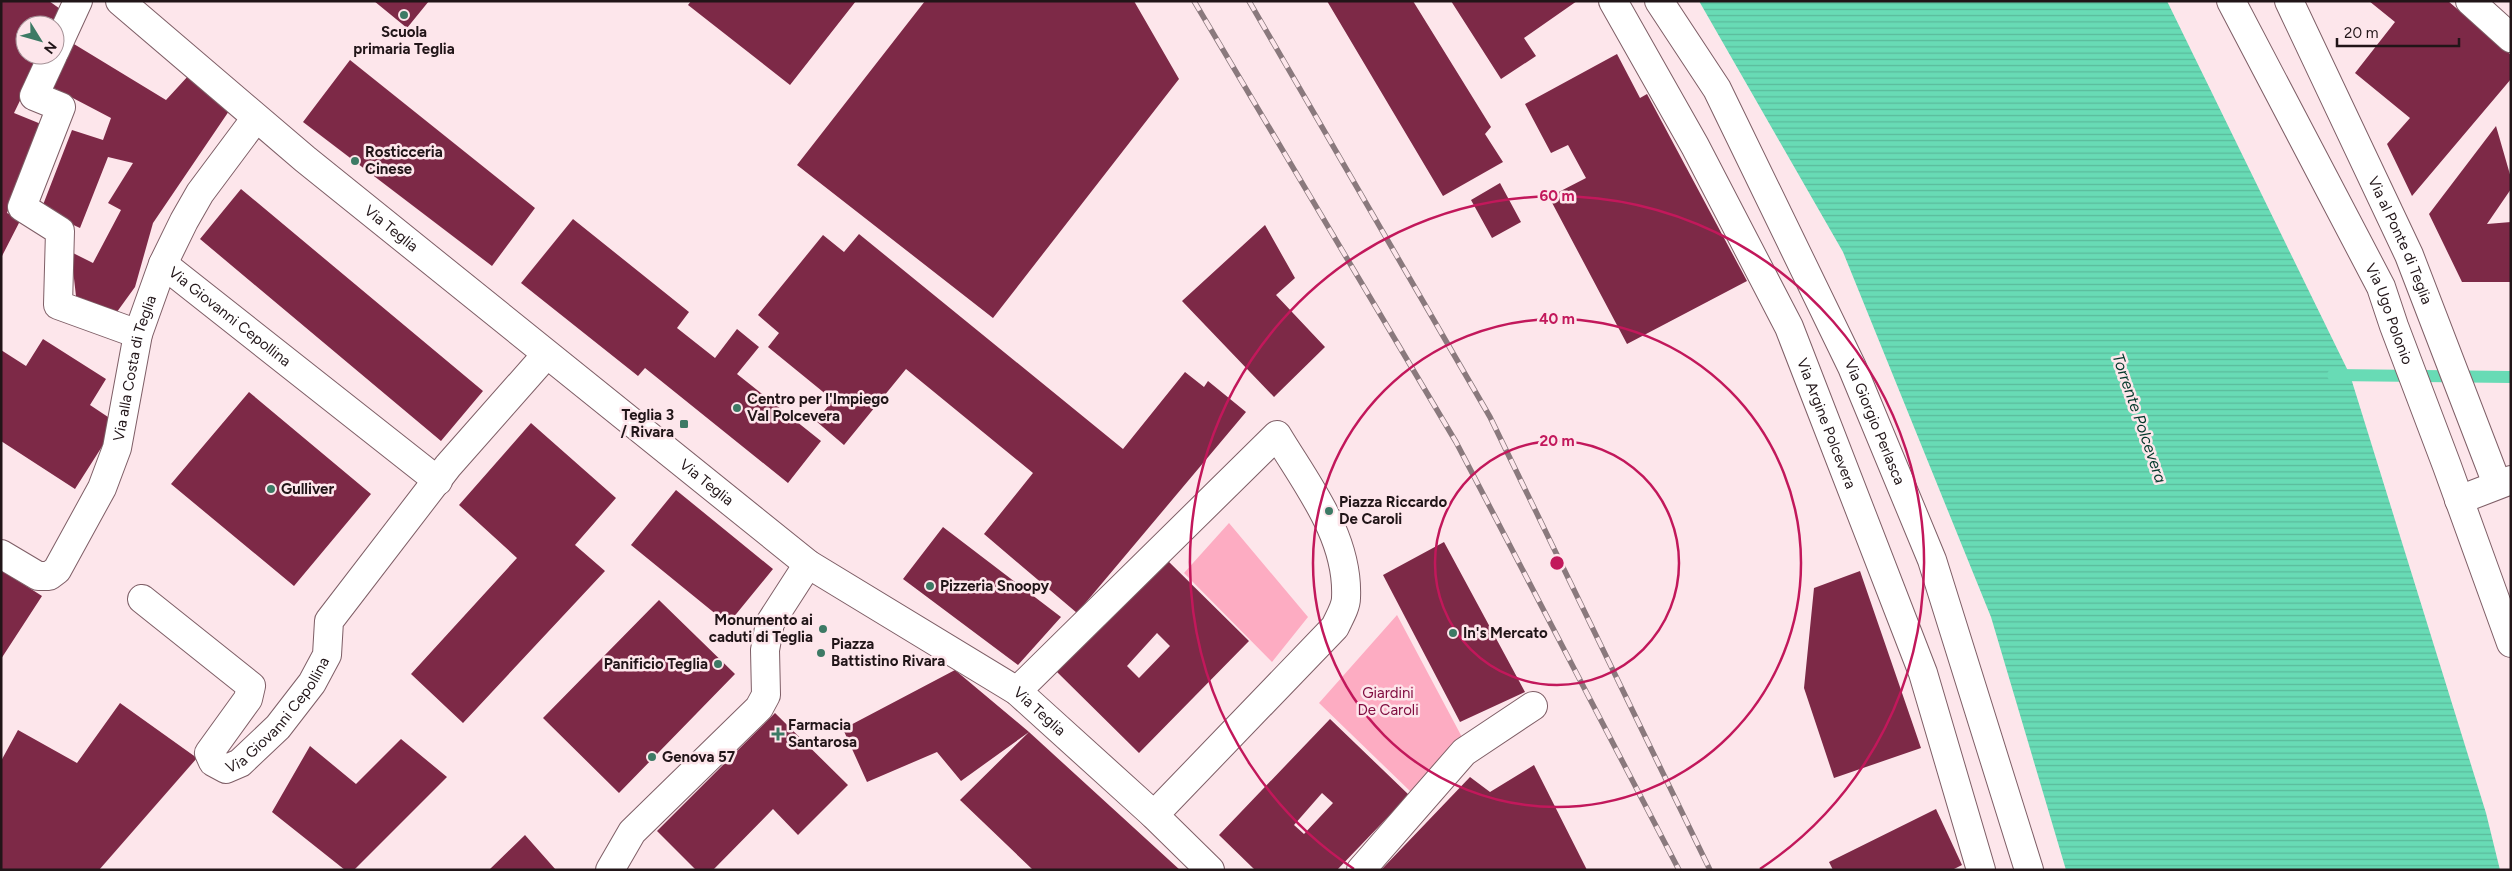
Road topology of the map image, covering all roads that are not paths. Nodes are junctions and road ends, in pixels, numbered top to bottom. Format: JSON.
{"nodes":[{"id":1,"x":78,"y":1,"type":"edge"},
{"id":2,"x":120,"y":1,"type":"edge"},
{"id":3,"x":1613,"y":1,"type":"edge"},
{"id":4,"x":1659,"y":1,"type":"edge"},
{"id":5,"x":2230,"y":1,"type":"edge"},
{"id":6,"x":2289,"y":1,"type":"edge"},
{"id":7,"x":2470,"y":1,"type":"edge"},
{"id":8,"x":65,"y":29,"type":"edge"},
{"id":9,"x":2511,"y":38,"type":"edge"},
{"id":10,"x":48,"y":65,"type":"edge"},
{"id":11,"x":256,"y":118,"type":"junction"},
{"id":12,"x":163,"y":264,"type":"junction"},
{"id":13,"x":138,"y":334,"type":"junction"},
{"id":14,"x":546,"y":355,"type":"junction"},
{"id":15,"x":438,"y":481,"type":"junction"},
{"id":16,"x":2504,"y":482,"type":"edge"},
{"id":17,"x":2459,"y":500,"type":"junction"},
{"id":18,"x":1,"y":554,"type":"edge"},
{"id":19,"x":808,"y":564,"type":"junction"},
{"id":20,"x":142,"y":599,"type":"dead end"},
{"id":21,"x":2511,"y":643,"type":"edge"},
{"id":22,"x":1017,"y":691,"type":"junction"},
{"id":23,"x":1534,"y":706,"type":"dead end"},
{"id":24,"x":1154,"y":815,"type":"junction"},
{"id":25,"x":610,"y":870,"type":"edge"},
{"id":26,"x":1210,"y":870,"type":"edge"},
{"id":27,"x":1361,"y":870,"type":"edge"},
{"id":28,"x":1981,"y":870,"type":"edge"},
{"id":29,"x":2029,"y":870,"type":"edge"}],
"edges":[{"from":1,"to":8,"type":"street"},
{"from":2,"to":11,"type":"street","name":"Via Teglia"},
{"from":3,"to":28,"type":"street","name":"Via Argine Polcevera"},
{"from":4,"to":29,"type":"street","name":"Via Giorgio Perlasca"},
{"from":5,"to":17,"type":"street","name":"Via Ugo Polonio"},
{"from":6,"to":16,"type":"street","name":"Via al Ponte di Teglia"},
{"from":7,"to":9,"type":"street"},
{"from":10,"to":13,"type":"street"},
{"from":11,"to":12,"type":"street","name":"Via alla Costa di Teglia"},
{"from":11,"to":14,"type":"street","name":"Via Teglia"},
{"from":12,"to":13,"type":"street","name":"Via alla Costa di Teglia"},
{"from":12,"to":15,"type":"street","name":"Via Giovanni Cepollina"},
{"from":13,"to":18,"type":"street","name":"Via alla Costa di Teglia"},
{"from":14,"to":15,"type":"street","name":"Via Giovanni Cepollina"},
{"from":14,"to":19,"type":"street","name":"Via Teglia"},
{"from":15,"to":20,"type":"street","name":"Via Giovanni Cepollina"},
{"from":16,"to":17,"type":"street"},
{"from":17,"to":21,"type":"street","name":"Via Ugo Polonio"},
{"from":19,"to":22,"type":"street","name":"Via Teglia"},
{"from":19,"to":25,"type":"street"},
{"from":22,"to":24,"type":"street","name":"Via Teglia"},
{"from":22,"to":24,"type":"street"},
{"from":23,"to":27,"type":"street"},
{"from":24,"to":26,"type":"street","name":"Via Teglia"}]}
